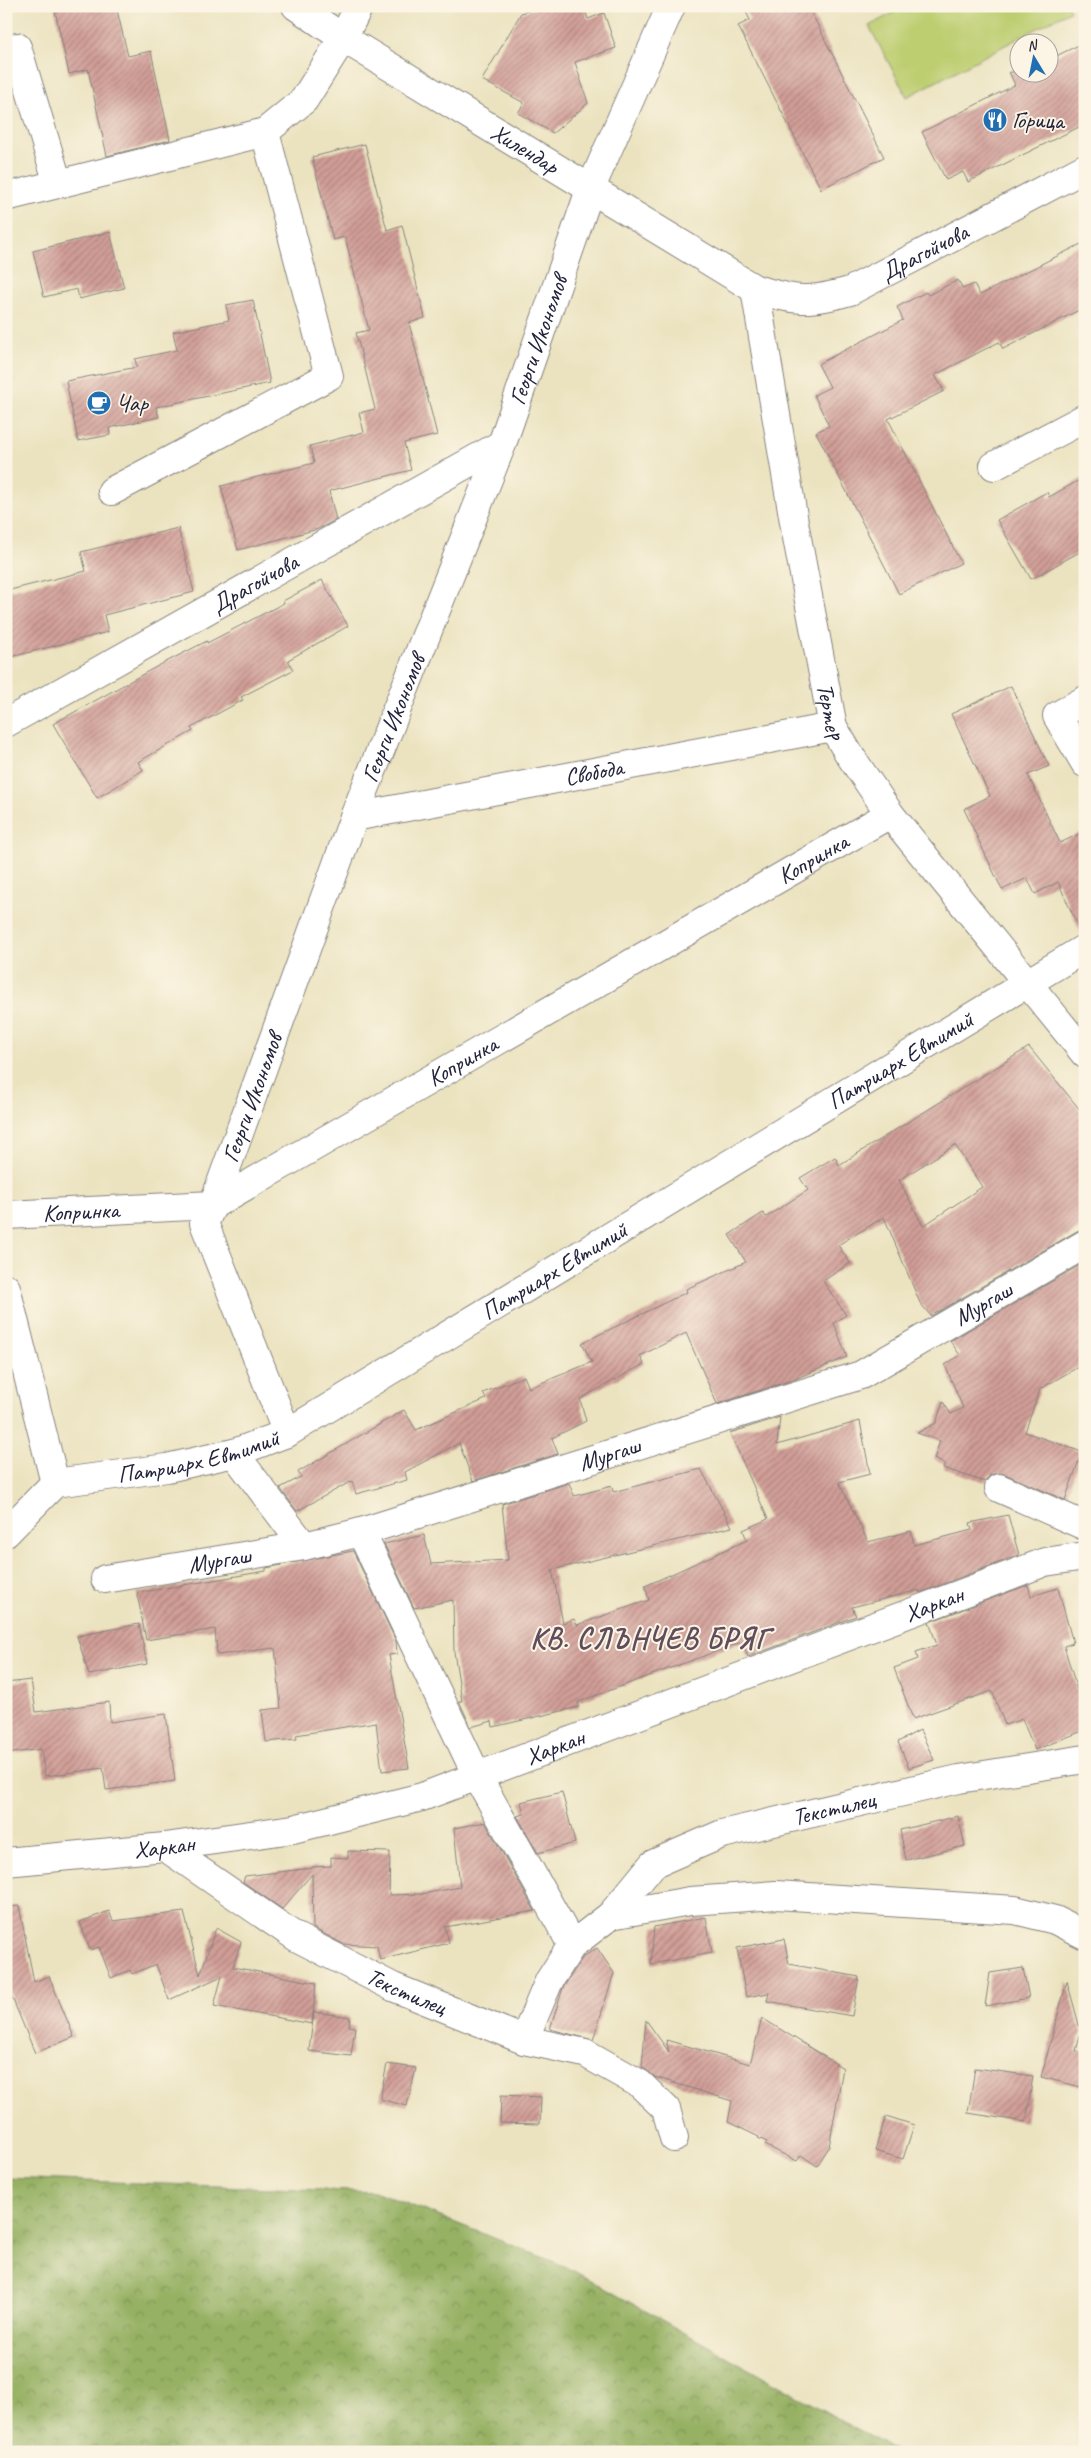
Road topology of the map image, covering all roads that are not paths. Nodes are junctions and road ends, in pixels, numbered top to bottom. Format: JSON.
{"nodes":[{"id":1,"x":296,"y":6,"type":"edge"},
{"id":2,"x":359,"y":6,"type":"edge"},
{"id":3,"x":671,"y":6,"type":"edge"},
{"id":4,"x":343,"y":38,"type":"junction"},
{"id":5,"x":17,"y":47,"type":"dead end"},
{"id":6,"x":265,"y":132,"type":"junction"},
{"id":7,"x":1085,"y":168,"type":"edge"},
{"id":8,"x":58,"y":184,"type":"junction"},
{"id":9,"x":590,"y":190,"type":"junction"},
{"id":10,"x":6,"y":197,"type":"edge"},
{"id":11,"x":755,"y":289,"type":"junction"},
{"id":12,"x":1085,"y":418,"type":"edge"},
{"id":13,"x":502,"y":444,"type":"junction"},
{"id":14,"x":994,"y":466,"type":"dead end"},
{"id":15,"x":112,"y":490,"type":"dead end"},
{"id":16,"x":1085,"y":700,"type":"edge"},
{"id":17,"x":6,"y":723,"type":"edge"},
{"id":18,"x":833,"y":727,"type":"junction"},
{"id":19,"x":1085,"y":763,"type":"edge"},
{"id":20,"x":890,"y":814,"type":"junction"},
{"id":21,"x":354,"y":817,"type":"junction"},
{"id":22,"x":1085,"y":948,"type":"edge"},
{"id":23,"x":1027,"y":982,"type":"junction"},
{"id":24,"x":1085,"y":1054,"type":"edge"},
{"id":25,"x":214,"y":1205,"type":"junction"},
{"id":26,"x":6,"y":1215,"type":"edge"},
{"id":27,"x":1085,"y":1244,"type":"edge"},
{"id":28,"x":6,"y":1288,"type":"edge"},
{"id":29,"x":287,"y":1433,"type":"junction"},
{"id":30,"x":234,"y":1453,"type":"junction"},
{"id":31,"x":55,"y":1483,"type":"junction"},
{"id":32,"x":999,"y":1488,"type":"dead end"},
{"id":33,"x":1085,"y":1526,"type":"edge"},
{"id":34,"x":361,"y":1532,"type":"junction"},
{"id":35,"x":6,"y":1533,"type":"edge"},
{"id":36,"x":304,"y":1546,"type":"junction"},
{"id":37,"x":1085,"y":1556,"type":"edge"},
{"id":38,"x":104,"y":1579,"type":"dead end"},
{"id":39,"x":1085,"y":1759,"type":"edge"},
{"id":40,"x":478,"y":1776,"type":"junction"},
{"id":41,"x":165,"y":1847,"type":"junction"},
{"id":42,"x":6,"y":1862,"type":"edge"},
{"id":43,"x":611,"y":1915,"type":"junction"},
{"id":44,"x":1085,"y":1935,"type":"edge"},
{"id":45,"x":572,"y":1945,"type":"junction"},
{"id":46,"x":524,"y":2040,"type":"junction"},
{"id":47,"x":674,"y":2138,"type":"dead end"}],
"edges":[{"from":1,"to":4,"type":"street","name":"Хилендар"},
{"from":2,"to":4,"type":"street"},
{"from":3,"to":9,"type":"street","name":"Георги Икономов"},
{"from":4,"to":6,"type":"street"},
{"from":4,"to":9,"type":"street","name":"Хилендар"},
{"from":5,"to":8,"type":"street"},
{"from":6,"to":8,"type":"street"},
{"from":6,"to":15,"type":"street"},
{"from":7,"to":11,"type":"street","name":"Драгойчова"},
{"from":8,"to":10,"type":"street"},
{"from":9,"to":11,"type":"street","name":"Хилендар"},
{"from":9,"to":13,"type":"street","name":"Георги Икономов"},
{"from":11,"to":18,"type":"street","name":"Тертер"},
{"from":12,"to":14,"type":"street"},
{"from":13,"to":17,"type":"street","name":"Драгойчова"},
{"from":13,"to":21,"type":"street","name":"Георги Икономов"},
{"from":16,"to":19,"type":"street"},
{"from":18,"to":20,"type":"street","name":"Тертер"},
{"from":18,"to":21,"type":"street","name":"Свобода"},
{"from":20,"to":23,"type":"street","name":"Тертер"},
{"from":20,"to":25,"type":"street","name":"Копринка"},
{"from":21,"to":25,"type":"street","name":"Георги Икономов"},
{"from":22,"to":23,"type":"street","name":"Патриарх Евтимий"},
{"from":23,"to":24,"type":"street","name":"Тертер"},
{"from":23,"to":29,"type":"street","name":"Патриарх Евтимий"},
{"from":25,"to":26,"type":"street","name":"Копринка"},
{"from":25,"to":29,"type":"street","name":"Георги Икономов"},
{"from":27,"to":34,"type":"street","name":"Мургаш"},
{"from":28,"to":31,"type":"street"},
{"from":29,"to":30,"type":"street","name":"Патриарх Евтимий"},
{"from":30,"to":31,"type":"street","name":"Патриарх Евтимий"},
{"from":30,"to":36,"type":"street"},
{"from":31,"to":35,"type":"street"},
{"from":32,"to":33,"type":"street"},
{"from":34,"to":36,"type":"street","name":"Мургаш"},
{"from":34,"to":40,"type":"street"},
{"from":36,"to":38,"type":"street","name":"Мургаш"},
{"from":37,"to":40,"type":"street","name":"Харкан"},
{"from":39,"to":43,"type":"street","name":"Текстилец"},
{"from":40,"to":41,"type":"street","name":"Харкан"},
{"from":40,"to":45,"type":"street"},
{"from":41,"to":42,"type":"street","name":"Харкан"},
{"from":41,"to":46,"type":"street","name":"Текстилец"},
{"from":43,"to":44,"type":"street","name":"Текстилец"},
{"from":43,"to":45,"type":"street","name":"Текстилец"},
{"from":45,"to":46,"type":"street","name":"Текстилец"},
{"from":46,"to":47,"type":"street"}]}
